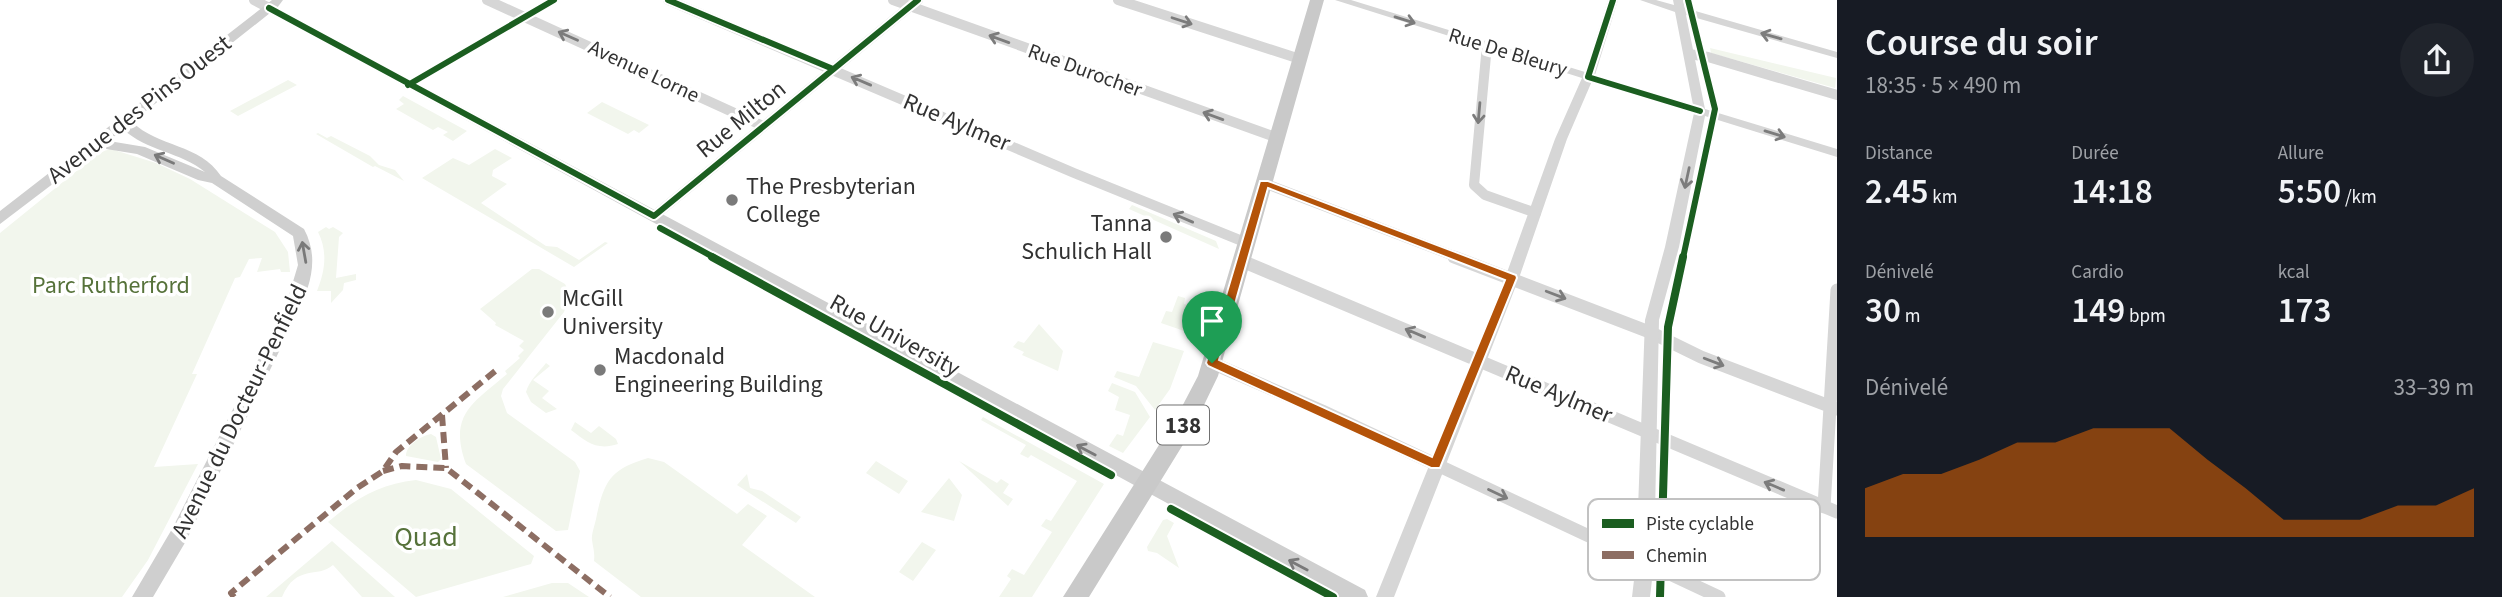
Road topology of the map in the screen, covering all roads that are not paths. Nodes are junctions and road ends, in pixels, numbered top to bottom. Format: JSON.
{"nodes":[{"id":1,"x":254,"y":0,"type":"edge"},
{"id":2,"x":487,"y":0,"type":"edge"},
{"id":3,"x":554,"y":0,"type":"edge"},
{"id":4,"x":668,"y":0,"type":"edge"},
{"id":5,"x":894,"y":0,"type":"edge"},
{"id":6,"x":1118,"y":0,"type":"edge"},
{"id":7,"x":1317,"y":0,"type":"edge"},
{"id":8,"x":1340,"y":0,"type":"edge"},
{"id":9,"x":1613,"y":0,"type":"edge"},
{"id":10,"x":1645,"y":0,"type":"edge"},
{"id":11,"x":915,"y":3,"type":"edge"},
{"id":12,"x":274,"y":4,"type":"edge"},
{"id":13,"x":1680,"y":5,"type":"edge"},
{"id":14,"x":525,"y":17,"type":"junction"},
{"id":15,"x":1487,"y":46,"type":"junction"},
{"id":16,"x":1689,"y":54,"type":"junction"},
{"id":17,"x":1837,"y":55,"type":"edge"},
{"id":18,"x":1300,"y":59,"type":"junction"},
{"id":19,"x":833,"y":69,"type":"junction"},
{"id":20,"x":1588,"y":77,"type":"junction"},
{"id":21,"x":408,"y":85,"type":"junction"},
{"id":22,"x":1837,"y":94,"type":"edge"},
{"id":23,"x":1700,"y":111,"type":"junction"},
{"id":24,"x":123,"y":121,"type":"junction"},
{"id":25,"x":763,"y":126,"type":"junction"},
{"id":26,"x":1278,"y":138,"type":"junction"},
{"id":27,"x":96,"y":143,"type":"junction"},
{"id":28,"x":1837,"y":153,"type":"edge"},
{"id":29,"x":216,"y":179,"type":"junction"},
{"id":30,"x":1264,"y":183,"type":"junction"},
{"id":31,"x":1536,"y":213,"type":"junction"},
{"id":32,"x":653,"y":216,"type":"junction"},
{"id":33,"x":0,"y":219,"type":"edge"},
{"id":34,"x":1244,"y":252,"type":"junction"},
{"id":35,"x":1512,"y":278,"type":"junction"},
{"id":36,"x":1837,"y":290,"type":"edge"},
{"id":37,"x":1652,"y":333,"type":"junction"},
{"id":38,"x":1478,"y":360,"type":"junction"},
{"id":39,"x":1212,"y":363,"type":"junction"},
{"id":40,"x":1833,"y":408,"type":"edge"},
{"id":41,"x":1649,"y":432,"type":"junction"},
{"id":42,"x":1436,"y":464,"type":"junction"},
{"id":43,"x":1146,"y":483,"type":"junction"},
{"id":44,"x":1647,"y":499,"type":"edge"},
{"id":45,"x":1804,"y":499,"type":"edge"},
{"id":46,"x":1830,"y":510,"type":"edge"},
{"id":47,"x":1588,"y":536,"type":"edge"},
{"id":48,"x":1682,"y":580,"type":"edge"},
{"id":49,"x":142,"y":597,"type":"edge"},
{"id":50,"x":1075,"y":597,"type":"edge"},
{"id":51,"x":1359,"y":597,"type":"edge"},
{"id":52,"x":1385,"y":597,"type":"edge"},
{"id":53,"x":1719,"y":597,"type":"edge"}],
"edges":[{"from":1,"to":12,"type":"street","name":"Rue University"},
{"from":2,"to":14,"type":"street"},
{"from":3,"to":14,"type":"street"},
{"from":4,"to":19,"type":"street","name":"Rue Aylmer"},
{"from":5,"to":11,"type":"street","name":"Rue Durocher"},
{"from":6,"to":18,"type":"street","one_way":true},
{"from":7,"to":18,"type":"main road","number":"138"},
{"from":8,"to":15,"type":"street","name":"Rue De Bleury","one_way":true},
{"from":9,"to":20,"type":"street"},
{"from":10,"to":13,"type":"street"},
{"from":11,"to":19,"type":"street","name":"Rue Milton"},
{"from":26,"to":11,"type":"street","name":"Rue Durocher","one_way":true},
{"from":12,"to":21,"type":"main road","name":"Rue University"},
{"from":12,"to":24,"type":"main road","name":"Avenue des Pins Ouest"},
{"from":13,"to":16,"type":"street"},
{"from":17,"to":13,"type":"street","one_way":true},
{"from":14,"to":21,"type":"street"},
{"from":25,"to":14,"type":"street","name":"Avenue Lorne","one_way":true},
{"from":15,"to":20,"type":"street","name":"Rue De Bleury"},
{"from":15,"to":31,"type":"street","one_way":true},
{"from":16,"to":22,"type":"street"},
{"from":16,"to":23,"type":"street"},
{"from":18,"to":26,"type":"main road","number":"138"},
{"from":19,"to":25,"type":"street","name":"Rue Milton"},
{"from":34,"to":19,"type":"street","name":"Rue Aylmer","one_way":true},
{"from":20,"to":23,"type":"street","name":"Rue De Bleury"},
{"from":20,"to":31,"type":"street"},
{"from":21,"to":32,"type":"main road","name":"Rue University"},
{"from":23,"to":28,"type":"street","name":"Rue De Bleury","one_way":true},
{"from":23,"to":37,"type":"street","one_way":true},
{"from":24,"to":27,"type":"main road","name":"Avenue des Pins Ouest"},
{"from":24,"to":29,"type":"main road","name":"Avenue du Docteur-Penfield"},
{"from":25,"to":32,"type":"street","name":"Rue Milton"},
{"from":26,"to":30,"type":"main road","number":"138"},
{"from":29,"to":27,"type":"main road","name":"Avenue du Docteur-Penfield","one_way":true},
{"from":27,"to":33,"type":"main road","name":"Avenue des Pins Ouest"},
{"from":49,"to":29,"type":"main road","name":"Avenue du Docteur-Penfield","one_way":true},
{"from":30,"to":34,"type":"main road","number":"138"},
{"from":30,"to":35,"type":"street"},
{"from":31,"to":35,"type":"street"},
{"from":43,"to":32,"type":"main road","name":"Rue University","one_way":true},
{"from":38,"to":34,"type":"street","name":"Rue Aylmer","one_way":true},
{"from":34,"to":39,"type":"main road","number":"138"},
{"from":35,"to":37,"type":"street","one_way":true},
{"from":35,"to":38,"type":"street"},
{"from":36,"to":40,"type":"street"},
{"from":37,"to":40,"type":"street","one_way":true},
{"from":37,"to":41,"type":"street"},
{"from":38,"to":41,"type":"street","name":"Rue Aylmer"},
{"from":38,"to":42,"type":"street"},
{"from":39,"to":42,"type":"street"},
{"from":39,"to":43,"type":"main road","number":"138"},
{"from":40,"to":46,"type":"street"},
{"from":41,"to":44,"type":"street"},
{"from":45,"to":41,"type":"street","name":"Rue Aylmer","one_way":true},
{"from":42,"to":47,"type":"street","one_way":true},
{"from":42,"to":52,"type":"street"},
{"from":43,"to":50,"type":"main road","number":"138"},
{"from":51,"to":43,"type":"main road","name":"Rue University","one_way":true},
{"from":48,"to":53,"type":"street"}]}
